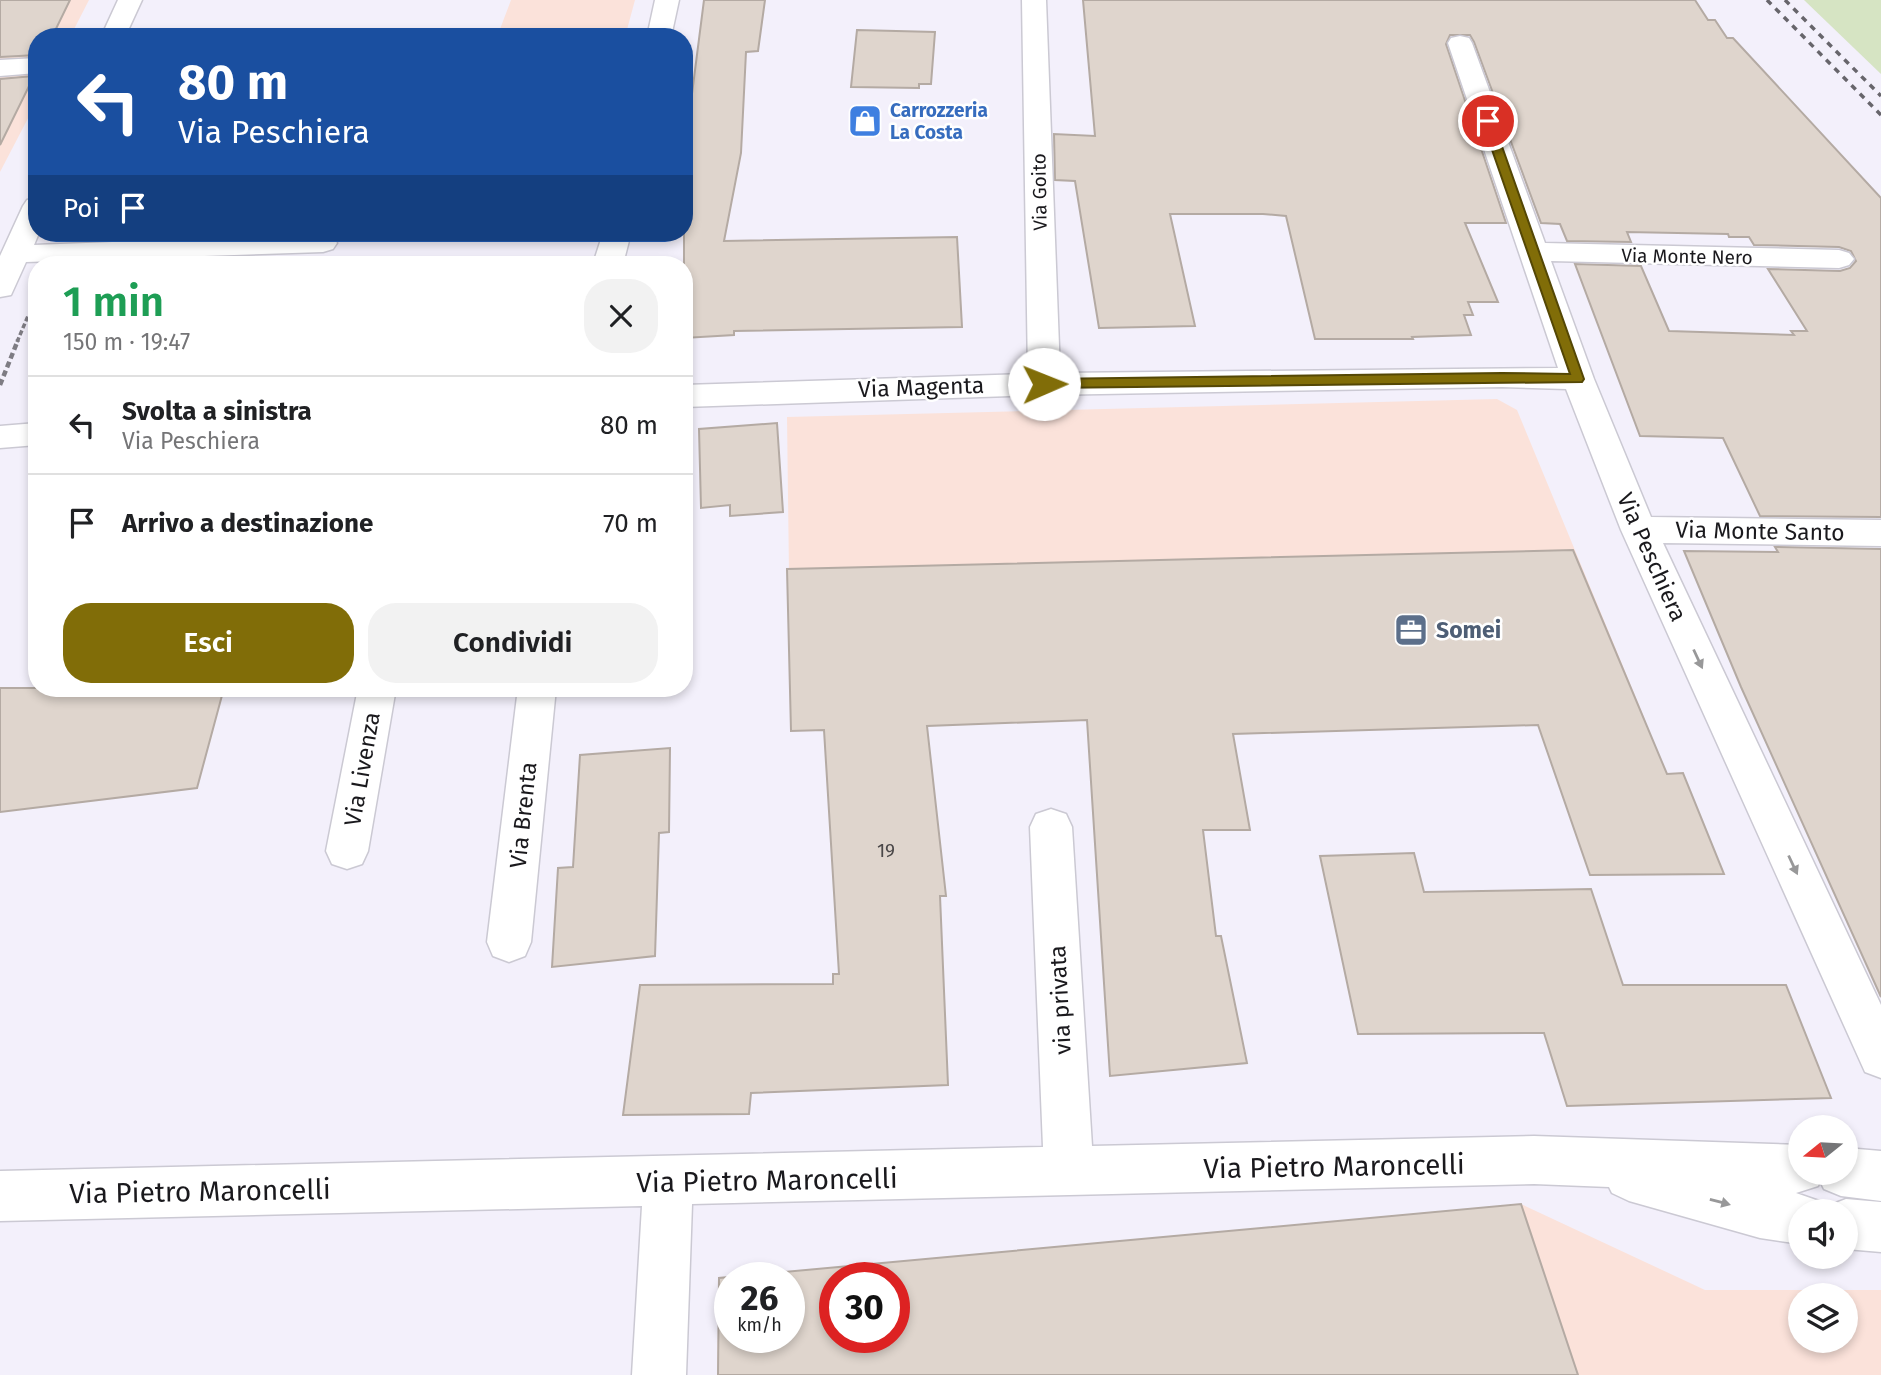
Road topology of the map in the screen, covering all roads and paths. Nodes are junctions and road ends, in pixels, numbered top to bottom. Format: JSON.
{"nodes":[{"id":1,"x":130,"y":0,"type":"edge"},
{"id":2,"x":667,"y":0,"type":"edge"},
{"id":3,"x":1034,"y":0,"type":"edge"},
{"id":4,"x":117,"y":28,"type":"edge"},
{"id":5,"x":661,"y":28,"type":"edge"},
{"id":6,"x":1460,"y":43,"type":"dead end"},
{"id":7,"x":28,"y":66,"type":"edge"},
{"id":8,"x":0,"y":68,"type":"edge"},
{"id":9,"x":28,"y":226,"type":"edge"},
{"id":10,"x":323,"y":243,"type":"dead end"},
{"id":11,"x":1534,"y":253,"type":"junction"},
{"id":12,"x":15,"y":254,"type":"junction"},
{"id":13,"x":66,"y":256,"type":"edge"},
{"id":14,"x":144,"y":256,"type":"edge"},
{"id":15,"x":1839,"y":259,"type":"dead end"},
{"id":16,"x":0,"y":288,"type":"edge"},
{"id":17,"x":28,"y":318,"type":"edge"},
{"id":18,"x":1578,"y":379,"type":"junction"},
{"id":19,"x":1044,"y":384,"type":"junction"},
{"id":20,"x":0,"y":385,"type":"edge"},
{"id":21,"x":693,"y":396,"type":"edge"},
{"id":22,"x":28,"y":435,"type":"edge"},
{"id":23,"x":0,"y":437,"type":"edge"},
{"id":24,"x":1639,"y":530,"type":"junction"},
{"id":25,"x":1881,"y":533,"type":"edge"},
{"id":26,"x":375,"y":697,"type":"edge"},
{"id":27,"x":536,"y":697,"type":"edge"},
{"id":28,"x":1051,"y":827,"type":"dead end"},
{"id":29,"x":347,"y":850,"type":"dead end"},
{"id":30,"x":509,"y":942,"type":"dead end"},
{"id":31,"x":1881,"y":1056,"type":"edge"},
{"id":32,"x":1534,"y":1160,"type":"junction"},
{"id":33,"x":1788,"y":1169,"type":"edge"},
{"id":34,"x":1069,"y":1172,"type":"junction"},
{"id":35,"x":1858,"y":1174,"type":"edge"},
{"id":36,"x":1881,"y":1176,"type":"edge"},
{"id":37,"x":668,"y":1183,"type":"junction"},
{"id":38,"x":0,"y":1196,"type":"edge"},
{"id":39,"x":1788,"y":1217,"type":"edge"},
{"id":40,"x":1858,"y":1225,"type":"edge"},
{"id":41,"x":1881,"y":1227,"type":"edge"},
{"id":42,"x":659,"y":1375,"type":"edge"}],
"edges":[{"from":1,"to":4,"type":"street"},
{"from":2,"to":5,"type":"street"},
{"from":3,"to":19,"type":"street","name":"Via Goito"},
{"from":6,"to":11,"type":"street","name":"Via Peschiera"},
{"from":7,"to":8,"type":"street"},
{"from":9,"to":12,"type":"street"},
{"from":10,"to":14,"type":"street"},
{"from":11,"to":15,"type":"street","name":"Via Monte Nero"},
{"from":11,"to":18,"type":"street","name":"Via Peschiera"},
{"from":12,"to":13,"type":"street"},
{"from":12,"to":16,"type":"street"},
{"from":17,"to":20,"type":"path"},
{"from":18,"to":19,"type":"street","name":"Via Magenta"},
{"from":18,"to":24,"type":"street","name":"Via Peschiera"},
{"from":19,"to":21,"type":"street","name":"Via Magenta"},
{"from":22,"to":23,"type":"street"},
{"from":24,"to":25,"type":"street","name":"Via Monte Santo"},
{"from":24,"to":31,"type":"street","name":"Via Peschiera","one_way":true},
{"from":26,"to":29,"type":"street","name":"Via Livenza"},
{"from":27,"to":30,"type":"street","name":"Via Brenta"},
{"from":28,"to":34,"type":"street","name":"via privata"},
{"from":32,"to":33,"type":"street","name":"Via Pietro Maroncelli"},
{"from":32,"to":34,"type":"street","name":"Via Pietro Maroncelli"},
{"from":32,"to":39,"type":"street","name":"Via Pietro Maroncelli","one_way":true},
{"from":34,"to":37,"type":"street","name":"Via Pietro Maroncelli"},
{"from":35,"to":36,"type":"street"},
{"from":37,"to":38,"type":"street","name":"Via Pietro Maroncelli"},
{"from":37,"to":42,"type":"street"},
{"from":40,"to":41,"type":"street"}]}
